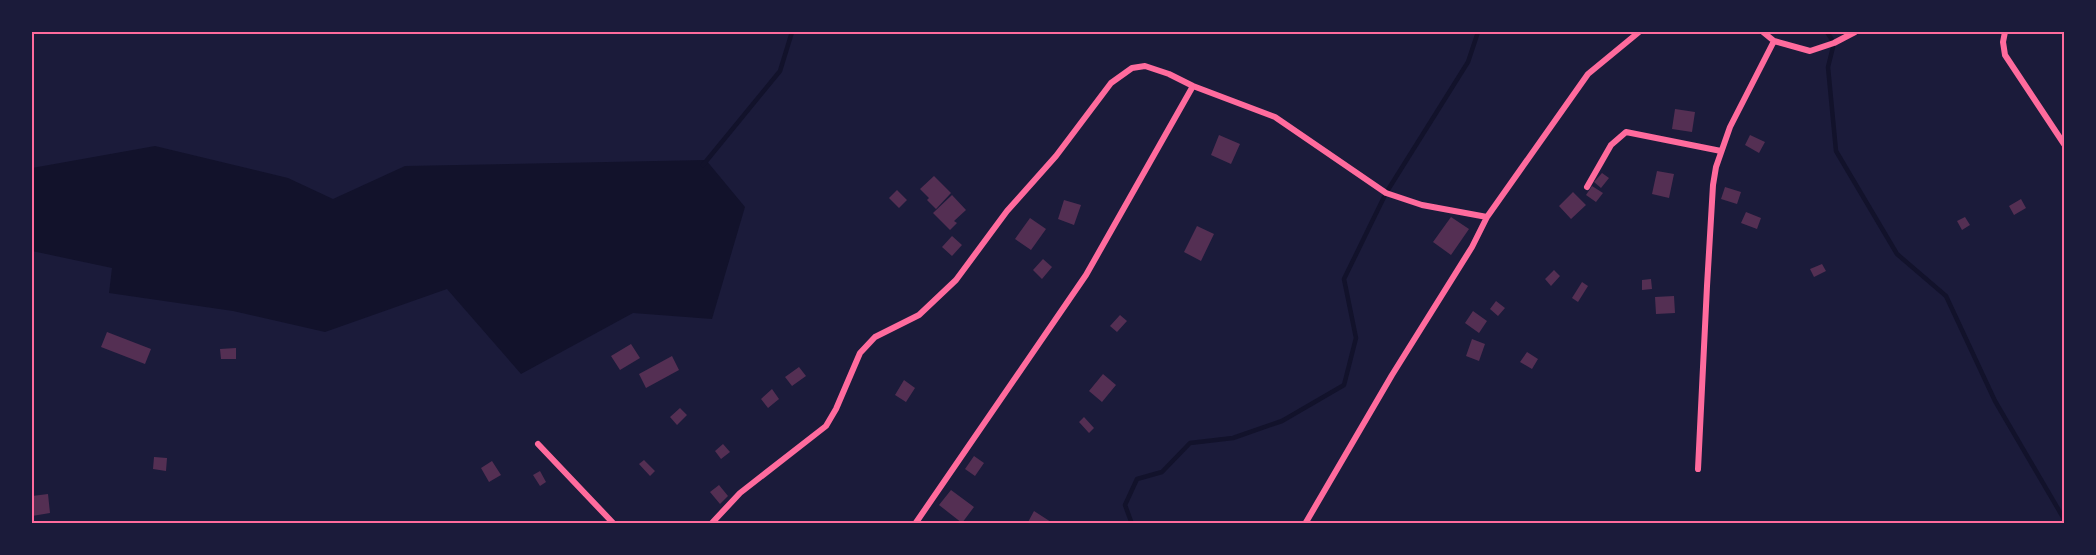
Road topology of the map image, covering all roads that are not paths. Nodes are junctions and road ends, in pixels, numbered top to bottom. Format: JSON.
{"nodes":[{"id":1,"x":1639,"y":32,"type":"edge"},
{"id":2,"x":1763,"y":32,"type":"edge"},
{"id":3,"x":1855,"y":32,"type":"edge"},
{"id":4,"x":2005,"y":32,"type":"edge"},
{"id":5,"x":1774,"y":41,"type":"junction"},
{"id":6,"x":1193,"y":86,"type":"junction"},
{"id":7,"x":2064,"y":144,"type":"edge"},
{"id":8,"x":1721,"y":152,"type":"junction"},
{"id":9,"x":1587,"y":187,"type":"dead end"},
{"id":10,"x":1487,"y":217,"type":"junction"},
{"id":11,"x":538,"y":444,"type":"dead end"},
{"id":12,"x":1698,"y":468,"type":"dead end"},
{"id":13,"x":614,"y":524,"type":"edge"},
{"id":14,"x":711,"y":524,"type":"edge"},
{"id":15,"x":915,"y":524,"type":"edge"},
{"id":16,"x":1305,"y":524,"type":"edge"}],
"edges":[{"from":1,"to":10,"type":"street"},
{"from":2,"to":5,"type":"street"},
{"from":3,"to":5,"type":"street"},
{"from":4,"to":7,"type":"street"},
{"from":5,"to":8,"type":"street"},
{"from":6,"to":10,"type":"street"},
{"from":6,"to":14,"type":"street"},
{"from":6,"to":15,"type":"street"},
{"from":8,"to":9,"type":"street"},
{"from":8,"to":12,"type":"street"},
{"from":10,"to":16,"type":"street"},
{"from":11,"to":13,"type":"street"}]}
